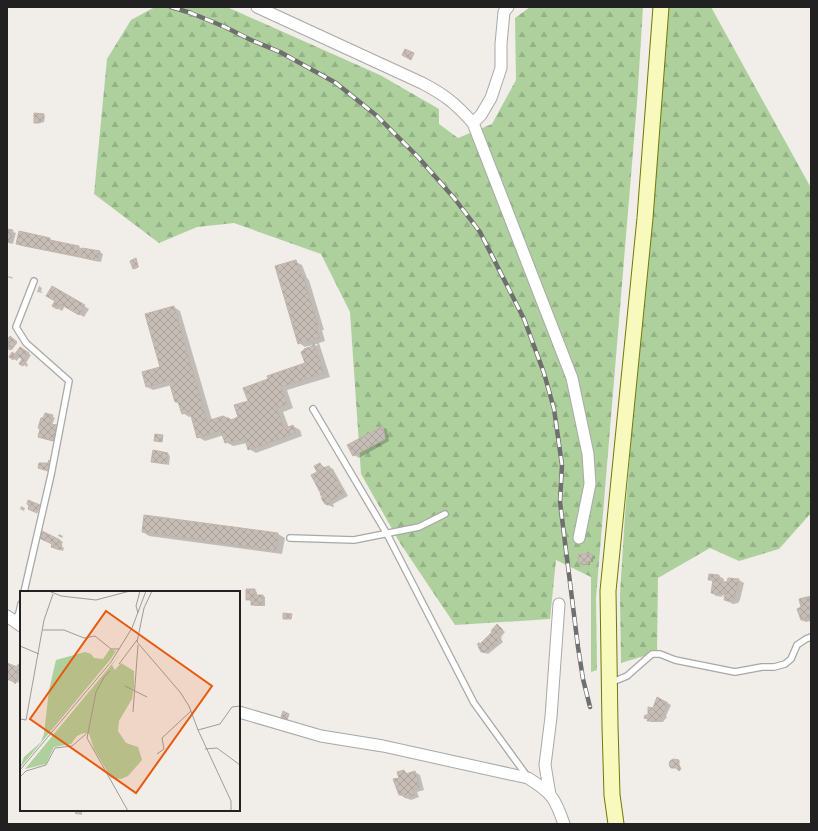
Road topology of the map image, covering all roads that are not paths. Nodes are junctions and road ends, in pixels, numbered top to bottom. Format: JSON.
{"nodes":[{"id":1,"x":258,"y":7,"type":"edge"},
{"id":2,"x":508,"y":7,"type":"edge"},
{"id":3,"x":661,"y":7,"type":"edge"},
{"id":4,"x":473,"y":123,"type":"junction"},
{"id":5,"x":34,"y":281,"type":"dead end"},
{"id":6,"x":313,"y":409,"type":"dead end"},
{"id":7,"x":445,"y":514,"type":"dead end"},
{"id":8,"x":388,"y":534,"type":"junction"},
{"id":9,"x":290,"y":538,"type":"dead end"},
{"id":10,"x":579,"y":538,"type":"dead end"},
{"id":11,"x":24,"y":591,"type":"edge"},
{"id":12,"x":559,"y":604,"type":"dead end"},
{"id":13,"x":20,"y":608,"type":"edge"},
{"id":14,"x":14,"y":622,"type":"edge"},
{"id":15,"x":811,"y":637,"type":"edge"},
{"id":16,"x":610,"y":683,"type":"junction"},
{"id":17,"x":240,"y":712,"type":"edge"},
{"id":18,"x":528,"y":778,"type":"junction"},
{"id":19,"x":550,"y":795,"type":"junction"},
{"id":20,"x":564,"y":824,"type":"edge"},
{"id":21,"x":616,"y":824,"type":"edge"}],
"edges":[{"from":1,"to":4,"type":"street"},
{"from":2,"to":4,"type":"street"},
{"from":3,"to":16,"type":"main road"},
{"from":4,"to":10,"type":"street"},
{"from":5,"to":11,"type":"lane"},
{"from":6,"to":8,"type":"lane"},
{"from":7,"to":8,"type":"lane"},
{"from":8,"to":9,"type":"lane"},
{"from":8,"to":18,"type":"lane"},
{"from":12,"to":19,"type":"street"},
{"from":13,"to":14,"type":"lane"},
{"from":15,"to":16,"type":"lane"},
{"from":16,"to":21,"type":"main road"},
{"from":17,"to":18,"type":"street"},
{"from":18,"to":19,"type":"street"},
{"from":19,"to":20,"type":"street"}]}
